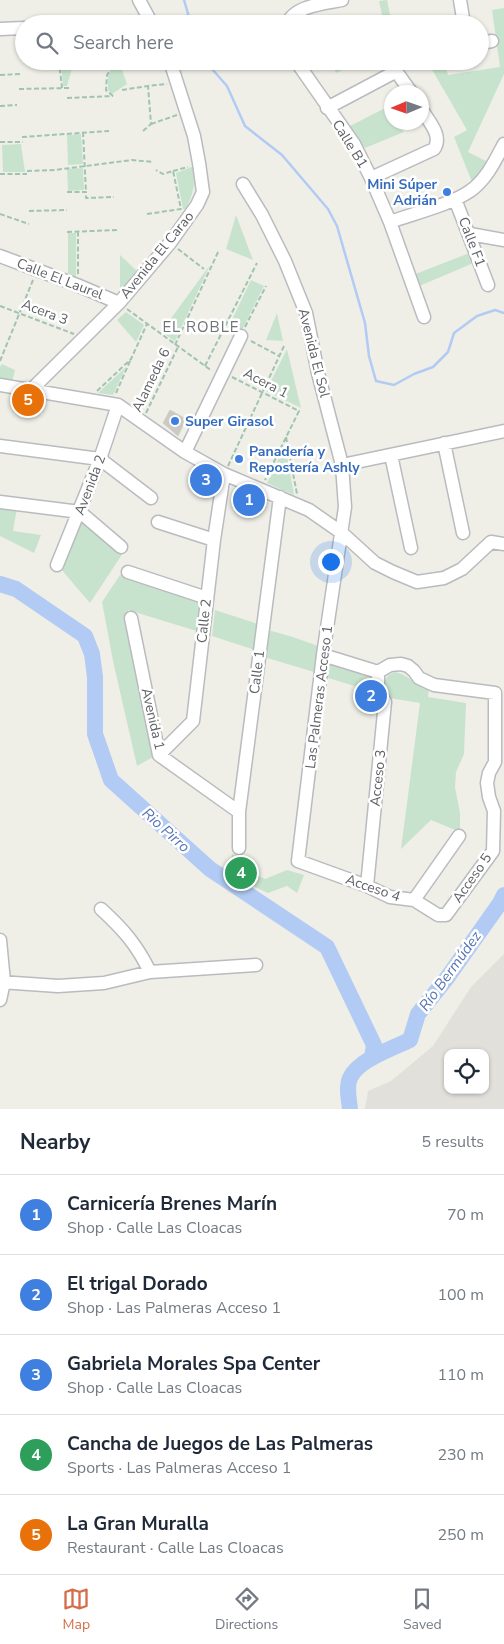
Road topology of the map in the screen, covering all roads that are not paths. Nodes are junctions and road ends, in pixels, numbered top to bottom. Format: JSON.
{"nodes":[{"id":1,"x":138,"y":0,"type":"edge"},
{"id":2,"x":342,"y":0,"type":"edge"},
{"id":3,"x":460,"y":0,"type":"edge"},
{"id":4,"x":147,"y":15,"type":"edge"},
{"id":5,"x":294,"y":15,"type":"edge"},
{"id":6,"x":462,"y":15,"type":"edge"},
{"id":7,"x":15,"y":28,"type":"edge"},
{"id":8,"x":0,"y":29,"type":"edge"},
{"id":9,"x":172,"y":70,"type":"edge"},
{"id":10,"x":302,"y":70,"type":"edge"},
{"id":11,"x":406,"y":85,"type":"edge"},
{"id":12,"x":327,"y":108,"type":"junction"},
{"id":13,"x":429,"y":122,"type":"edge"},
{"id":14,"x":504,"y":144,"type":"edge"},
{"id":15,"x":371,"y":178,"type":"junction"},
{"id":16,"x":243,"y":184,"type":"dead end"},
{"id":17,"x":455,"y":199,"type":"junction"},
{"id":18,"x":390,"y":222,"type":"junction"},
{"id":19,"x":470,"y":234,"type":"junction"},
{"id":20,"x":504,"y":240,"type":"edge"},
{"id":21,"x":0,"y":256,"type":"edge"},
{"id":22,"x":488,"y":285,"type":"dead end"},
{"id":23,"x":119,"y":303,"type":"junction"},
{"id":24,"x":424,"y":317,"type":"dead end"},
{"id":25,"x":241,"y":336,"type":"road end"},
{"id":26,"x":0,"y":385,"type":"edge"},
{"id":27,"x":32,"y":389,"type":"junction"},
{"id":28,"x":115,"y":404,"type":"junction"},
{"id":29,"x":504,"y":431,"type":"edge"},
{"id":30,"x":444,"y":443,"type":"junction"},
{"id":31,"x":0,"y":446,"type":"edge"},
{"id":32,"x":185,"y":452,"type":"junction"},
{"id":33,"x":391,"y":456,"type":"junction"},
{"id":34,"x":100,"y":460,"type":"junction"},
{"id":35,"x":342,"y":465,"type":"junction"},
{"id":36,"x":224,"y":474,"type":"junction"},
{"id":37,"x":280,"y":497,"type":"junction"},
{"id":38,"x":151,"y":498,"type":"dead end"},
{"id":39,"x":0,"y":502,"type":"edge"},
{"id":40,"x":80,"y":512,"type":"junction"},
{"id":41,"x":158,"y":522,"type":"dead end"},
{"id":42,"x":342,"y":533,"type":"junction"},
{"id":43,"x":464,"y":533,"type":"dead end"},
{"id":44,"x":214,"y":540,"type":"junction"},
{"id":45,"x":501,"y":543,"type":"edge"},
{"id":46,"x":121,"y":547,"type":"dead end"},
{"id":47,"x":411,"y":548,"type":"dead end"},
{"id":48,"x":57,"y":565,"type":"dead end"},
{"id":49,"x":128,"y":572,"type":"dead end"},
{"id":50,"x":207,"y":598,"type":"junction"},
{"id":51,"x":132,"y":618,"type":"dead end"},
{"id":52,"x":323,"y":654,"type":"junction"},
{"id":53,"x":378,"y":672,"type":"junction"},
{"id":54,"x":159,"y":755,"type":"junction"},
{"id":55,"x":239,"y":812,"type":"junction"},
{"id":56,"x":459,"y":836,"type":"dead end"},
{"id":57,"x":239,"y":848,"type":"dead end"},
{"id":58,"x":298,"y":861,"type":"joint"},
{"id":59,"x":367,"y":886,"type":"junction"},
{"id":60,"x":414,"y":900,"type":"junction"},
{"id":61,"x":101,"y":909,"type":"dead end"},
{"id":62,"x":446,"y":914,"type":"joint"},
{"id":63,"x":0,"y":940,"type":"edge"},
{"id":64,"x":256,"y":965,"type":"dead end"},
{"id":65,"x":150,"y":972,"type":"junction"},
{"id":66,"x":2,"y":982,"type":"edge"},
{"id":67,"x":0,"y":1000,"type":"edge"}],
"edges":[{"from":1,"to":4,"type":"street"},
{"from":2,"to":5,"type":"street"},
{"from":3,"to":6,"type":"street"},
{"from":7,"to":8,"type":"street"},
{"from":9,"to":23,"type":"street","name":"Avenida El Carao"},
{"from":10,"to":12,"type":"street","name":"Calle B1"},
{"from":11,"to":12,"type":"street"},
{"from":12,"to":15,"type":"street","name":"Calle B1"},
{"from":13,"to":15,"type":"street"},
{"from":14,"to":17,"type":"street"},
{"from":15,"to":18,"type":"street","name":"Calle B1"},
{"from":16,"to":35,"type":"street","name":"Avenida El Sol"},
{"from":17,"to":18,"type":"street"},
{"from":17,"to":19,"type":"street","name":"Calle F1"},
{"from":18,"to":24,"type":"street","name":"Calle B1"},
{"from":19,"to":20,"type":"street"},
{"from":19,"to":22,"type":"street","name":"Calle F1"},
{"from":21,"to":23,"type":"street","name":"Calle El Laurel"},
{"from":23,"to":27,"type":"street","name":"Avenida El Carao"},
{"from":25,"to":32,"type":"street"},
{"from":26,"to":27,"type":"street"},
{"from":27,"to":28,"type":"street"},
{"from":28,"to":32,"type":"street"},
{"from":28,"to":34,"type":"street","name":"Avenida 2"},
{"from":29,"to":30,"type":"street"},
{"from":30,"to":33,"type":"street"},
{"from":30,"to":43,"type":"street"},
{"from":31,"to":34,"type":"street"},
{"from":32,"to":36,"type":"street"},
{"from":33,"to":35,"type":"street"},
{"from":33,"to":47,"type":"street"},
{"from":34,"to":38,"type":"street"},
{"from":34,"to":40,"type":"street","name":"Avenida 2"},
{"from":35,"to":42,"type":"street","name":"Avenida El Sol"},
{"from":36,"to":37,"type":"street"},
{"from":36,"to":44,"type":"street","name":"Calle 2"},
{"from":37,"to":42,"type":"street"},
{"from":37,"to":55,"type":"street","name":"Calle 1"},
{"from":39,"to":40,"type":"street"},
{"from":40,"to":46,"type":"street"},
{"from":40,"to":48,"type":"street","name":"Avenida 2"},
{"from":41,"to":44,"type":"street"},
{"from":42,"to":45,"type":"street"},
{"from":42,"to":52,"type":"street","name":"Las Palmeras Acceso 1"},
{"from":44,"to":50,"type":"street","name":"Calle 2"},
{"from":49,"to":50,"type":"street"},
{"from":50,"to":54,"type":"street","name":"Calle 2"},
{"from":51,"to":54,"type":"street","name":"Avenida 1"},
{"from":52,"to":53,"type":"street"},
{"from":52,"to":58,"type":"street","name":"Las Palmeras Acceso 1"},
{"from":53,"to":59,"type":"street","name":"Acceso 3"},
{"from":53,"to":62,"type":"street","name":"Acceso 5"},
{"from":54,"to":55,"type":"street","name":"Avenida 1"},
{"from":55,"to":57,"type":"street","name":"Calle 1"},
{"from":56,"to":60,"type":"street"},
{"from":58,"to":59,"type":"street","name":"Acceso 4"},
{"from":59,"to":60,"type":"street","name":"Acceso 4"},
{"from":60,"to":62,"type":"street","name":"Acceso 4"},
{"from":61,"to":65,"type":"street"},
{"from":63,"to":66,"type":"street"},
{"from":64,"to":65,"type":"street"},
{"from":65,"to":66,"type":"street"},
{"from":66,"to":67,"type":"street"}]}
